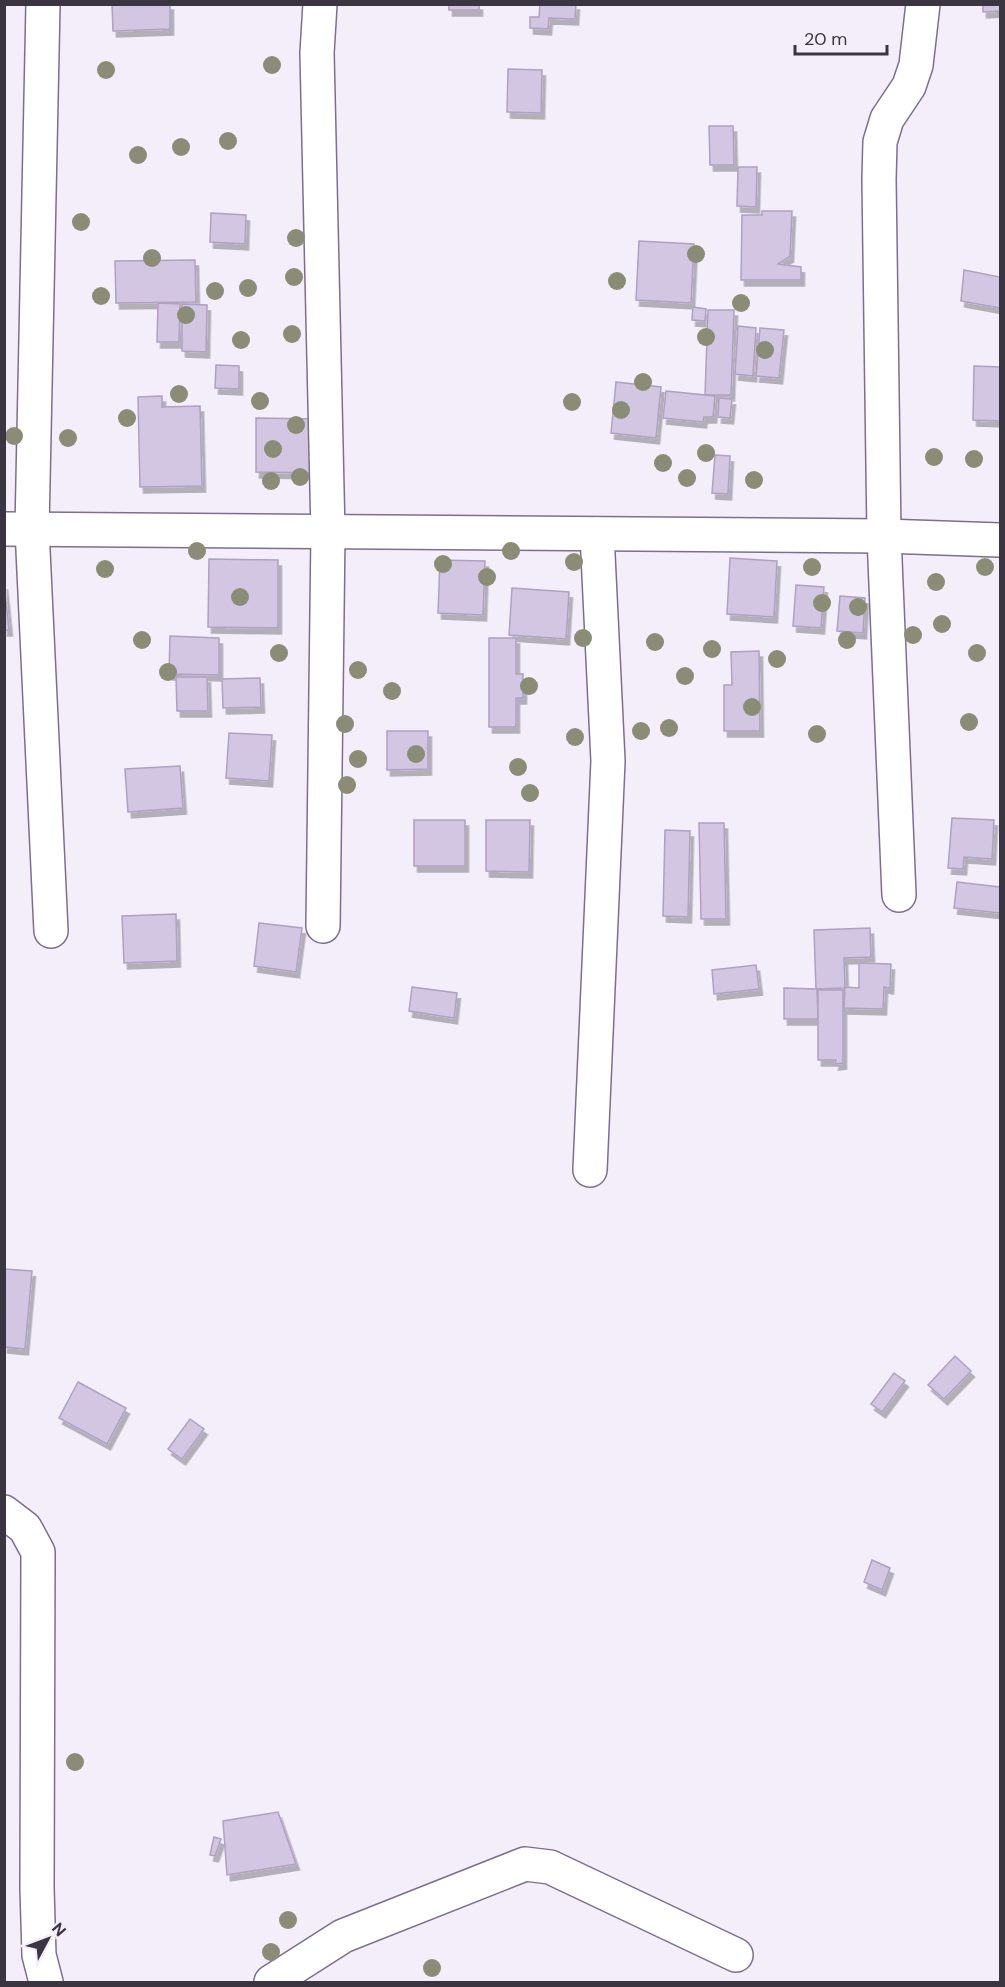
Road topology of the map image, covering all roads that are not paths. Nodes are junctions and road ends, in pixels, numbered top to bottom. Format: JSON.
{"nodes":[{"id":1,"x":43,"y":4,"type":"edge"},
{"id":2,"x":320,"y":4,"type":"edge"},
{"id":3,"x":923,"y":4,"type":"edge"},
{"id":4,"x":18,"y":529,"type":"edge"},
{"id":5,"x":328,"y":533,"type":"junction"},
{"id":6,"x":597,"y":534,"type":"junction"},
{"id":7,"x":884,"y":536,"type":"junction"},
{"id":8,"x":1000,"y":540,"type":"edge"},
{"id":9,"x":899,"y":895,"type":"dead end"},
{"id":10,"x":323,"y":926,"type":"dead end"},
{"id":11,"x":51,"y":931,"type":"dead end"},
{"id":12,"x":590,"y":1170,"type":"dead end"},
{"id":13,"x":4,"y":1512,"type":"edge"},
{"id":14,"x":736,"y":1955,"type":"dead end"},
{"id":15,"x":46,"y":1983,"type":"edge"},
{"id":16,"x":271,"y":1983,"type":"edge"}],
"edges":[{"from":1,"to":4,"type":"street"},
{"from":2,"to":5,"type":"street"},
{"from":3,"to":7,"type":"street"},
{"from":4,"to":5,"type":"street"},
{"from":4,"to":11,"type":"street"},
{"from":5,"to":6,"type":"street"},
{"from":5,"to":10,"type":"street"},
{"from":6,"to":7,"type":"street"},
{"from":6,"to":12,"type":"street"},
{"from":7,"to":8,"type":"street"},
{"from":7,"to":9,"type":"street"},
{"from":13,"to":15,"type":"street"},
{"from":14,"to":16,"type":"street"}]}
